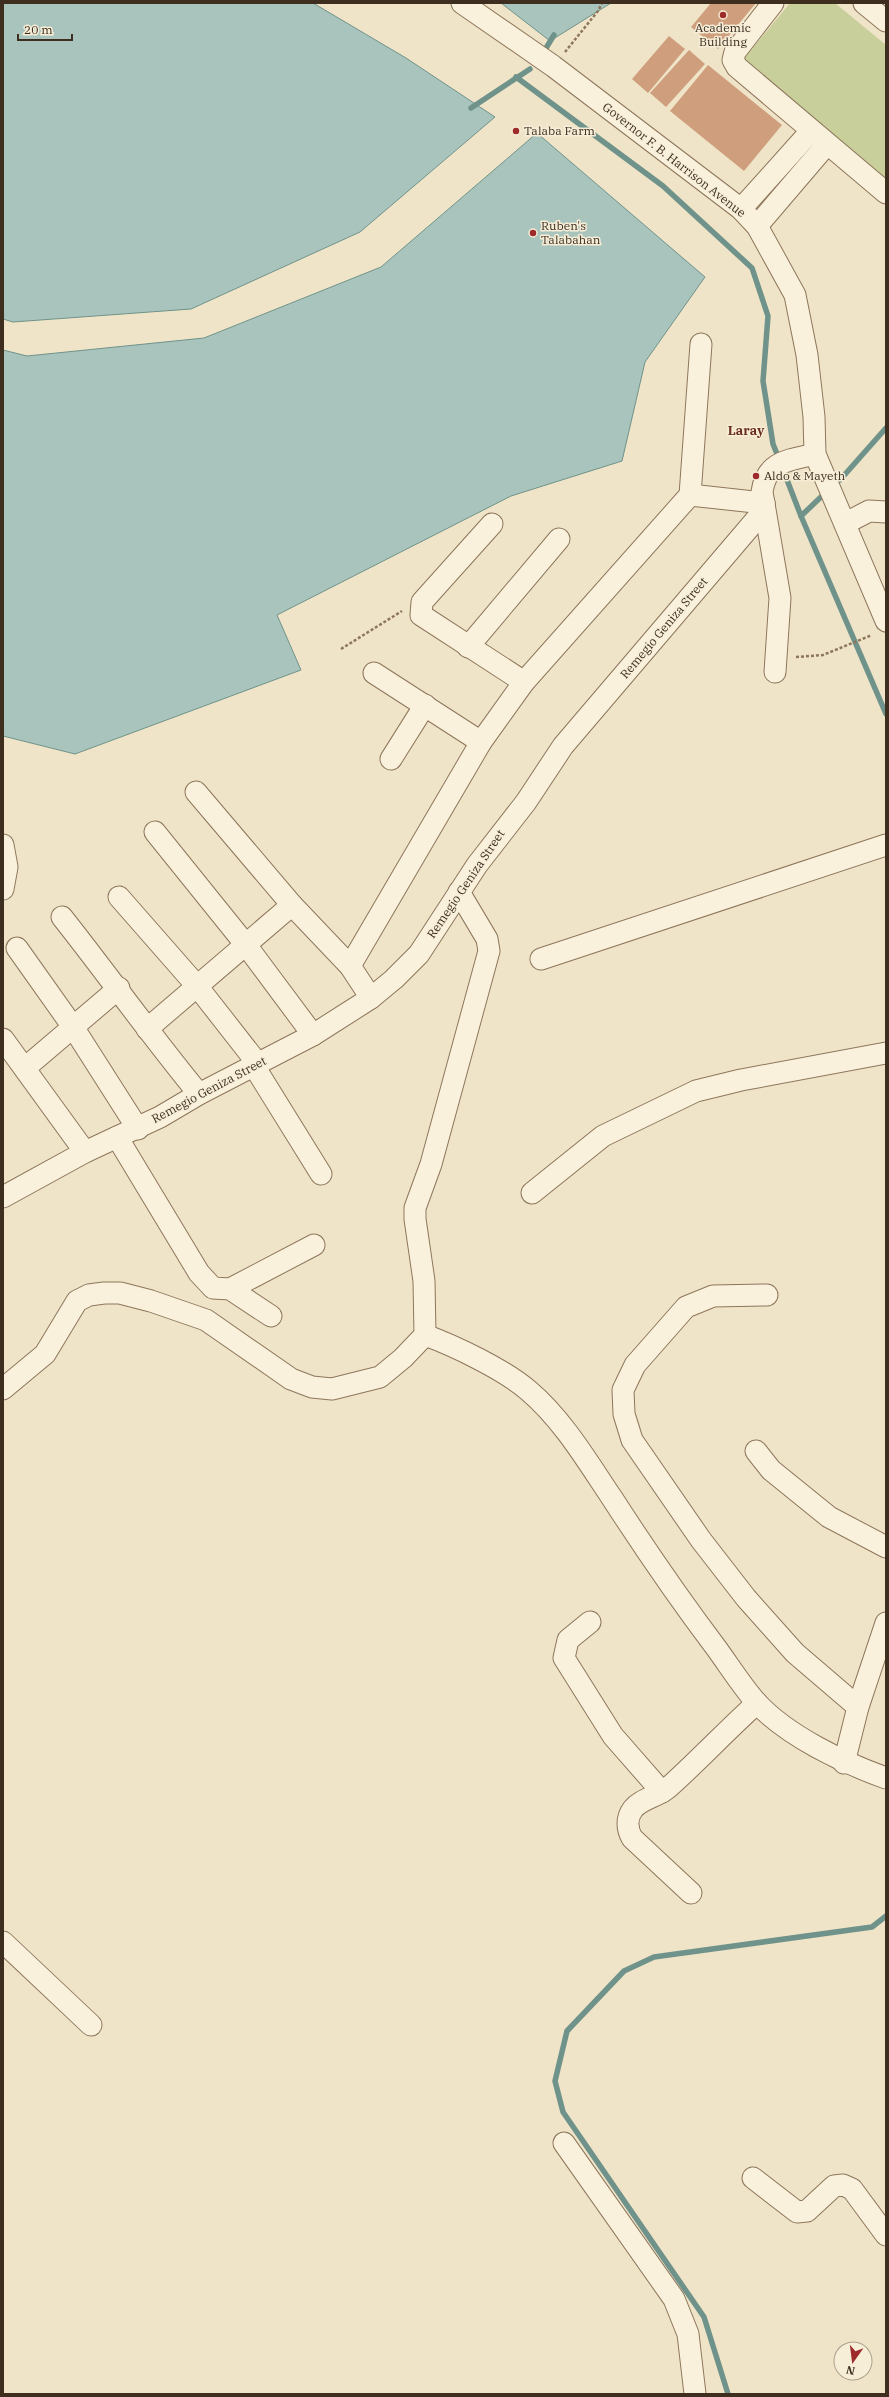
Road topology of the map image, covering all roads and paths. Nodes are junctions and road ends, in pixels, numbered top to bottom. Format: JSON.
{"nodes":[{"id":1,"x":462,"y":3,"type":"edge"},
{"id":2,"x":602,"y":3,"type":"edge"},
{"id":3,"x":773,"y":3,"type":"edge"},
{"id":4,"x":864,"y":3,"type":"edge"},
{"id":5,"x":885,"y":17,"type":"edge"},
{"id":6,"x":561,"y":56,"type":"dead end"},
{"id":7,"x":811,"y":131,"type":"junction"},
{"id":8,"x":827,"y":144,"type":"junction"},
{"id":9,"x":886,"y":193,"type":"edge"},
{"id":10,"x":741,"y":210,"type":"junction"},
{"id":11,"x":757,"y":226,"type":"junction"},
{"id":12,"x":701,"y":344,"type":"dead end"},
{"id":13,"x":815,"y":454,"type":"junction"},
{"id":14,"x":690,"y":495,"type":"junction"},
{"id":15,"x":764,"y":503,"type":"junction"},
{"id":16,"x":886,"y":512,"type":"edge"},
{"id":17,"x":492,"y":524,"type":"dead end"},
{"id":18,"x":846,"y":524,"type":"junction"},
{"id":19,"x":560,"y":539,"type":"dead end"},
{"id":20,"x":420,"y":608,"type":"junction"},
{"id":21,"x":883,"y":628,"type":"edge"},
{"id":22,"x":468,"y":647,"type":"junction"},
{"id":23,"x":342,"y":649,"type":"dead end"},
{"id":24,"x":775,"y":665,"type":"joint"},
{"id":25,"x":374,"y":673,"type":"dead end"},
{"id":26,"x":524,"y":682,"type":"junction"},
{"id":27,"x":425,"y":706,"type":"junction"},
{"id":28,"x":481,"y":742,"type":"junction"},
{"id":29,"x":391,"y":759,"type":"dead end"},
{"id":30,"x":196,"y":792,"type":"dead end"},
{"id":31,"x":155,"y":832,"type":"dead end"},
{"id":32,"x":3,"y":845,"type":"edge"},
{"id":33,"x":886,"y":845,"type":"edge"},
{"id":34,"x":3,"y":889,"type":"edge"},
{"id":35,"x":459,"y":892,"type":"junction"},
{"id":36,"x":119,"y":897,"type":"dead end"},
{"id":37,"x":292,"y":905,"type":"junction"},
{"id":38,"x":62,"y":917,"type":"dead end"},
{"id":39,"x":246,"y":945,"type":"junction"},
{"id":40,"x":17,"y":948,"type":"dead end"},
{"id":41,"x":541,"y":959,"type":"dead end"},
{"id":42,"x":350,"y":966,"type":"junction"},
{"id":43,"x":196,"y":986,"type":"junction"},
{"id":44,"x":118,"y":988,"type":"junction"},
{"id":45,"x":371,"y":998,"type":"junction"},
{"id":46,"x":73,"y":1027,"type":"junction"},
{"id":47,"x":147,"y":1029,"type":"junction"},
{"id":48,"x":312,"y":1035,"type":"junction"},
{"id":49,"x":3,"y":1039,"type":"edge"},
{"id":50,"x":886,"y":1053,"type":"edge"},
{"id":51,"x":256,"y":1065,"type":"junction"},
{"id":52,"x":25,"y":1068,"type":"junction"},
{"id":53,"x":199,"y":1094,"type":"junction"},
{"id":54,"x":138,"y":1129,"type":"junction"},
{"id":55,"x":117,"y":1137,"type":"junction"},
{"id":56,"x":85,"y":1152,"type":"junction"},
{"id":57,"x":321,"y":1174,"type":"dead end"},
{"id":58,"x":532,"y":1193,"type":"dead end"},
{"id":59,"x":3,"y":1197,"type":"edge"},
{"id":60,"x":314,"y":1245,"type":"dead end"},
{"id":61,"x":230,"y":1289,"type":"junction"},
{"id":62,"x":767,"y":1295,"type":"dead end"},
{"id":63,"x":270,"y":1316,"type":"dead end"},
{"id":64,"x":425,"y":1335,"type":"junction"},
{"id":65,"x":3,"y":1389,"type":"edge"},
{"id":66,"x":756,"y":1451,"type":"dead end"},
{"id":67,"x":886,"y":1547,"type":"edge"},
{"id":68,"x":590,"y":1622,"type":"dead end"},
{"id":69,"x":886,"y":1623,"type":"edge"},
{"id":70,"x":757,"y":1703,"type":"junction"},
{"id":71,"x":858,"y":1707,"type":"junction"},
{"id":72,"x":844,"y":1762,"type":"junction"},
{"id":73,"x":886,"y":1778,"type":"edge"},
{"id":74,"x":662,"y":1792,"type":"junction"},
{"id":75,"x":691,"y":1894,"type":"dead end"},
{"id":76,"x":3,"y":1942,"type":"edge"},
{"id":77,"x":91,"y":2025,"type":"dead end"},
{"id":78,"x":564,"y":2143,"type":"dead end"},
{"id":79,"x":753,"y":2178,"type":"dead end"},
{"id":80,"x":886,"y":2234,"type":"edge"},
{"id":81,"x":695,"y":2394,"type":"edge"}],
"edges":[{"from":1,"to":10,"type":"street","name":"Governor F. B. Harrison Avenue"},
{"from":2,"to":6,"type":"path"},
{"from":3,"to":7,"type":"street"},
{"from":4,"to":5,"type":"street"},
{"from":7,"to":8,"type":"street"},
{"from":7,"to":10,"type":"street"},
{"from":8,"to":9,"type":"street"},
{"from":8,"to":11,"type":"street"},
{"from":10,"to":11,"type":"street","name":"Governor F. B. Harrison Avenue"},
{"from":11,"to":13,"type":"street","name":"Governor F. B. Harrison Avenue"},
{"from":12,"to":14,"type":"street"},
{"from":13,"to":15,"type":"street","name":"Remegio Geniza Street"},
{"from":13,"to":18,"type":"street","name":"Governor F. B. Harrison Avenue"},
{"from":14,"to":15,"type":"street"},
{"from":14,"to":26,"type":"street"},
{"from":15,"to":24,"type":"street"},
{"from":15,"to":35,"type":"street","name":"Remegio Geniza Street"},
{"from":16,"to":18,"type":"street"},
{"from":17,"to":20,"type":"street"},
{"from":18,"to":21,"type":"street","name":"Governor F. B. Harrison Avenue"},
{"from":19,"to":22,"type":"street"},
{"from":20,"to":22,"type":"street"},
{"from":20,"to":23,"type":"path"},
{"from":21,"to":24,"type":"path"},
{"from":22,"to":26,"type":"street"},
{"from":25,"to":27,"type":"street"},
{"from":26,"to":28,"type":"street"},
{"from":27,"to":28,"type":"street"},
{"from":27,"to":29,"type":"street"},
{"from":28,"to":42,"type":"street"},
{"from":30,"to":37,"type":"street"},
{"from":31,"to":39,"type":"street"},
{"from":32,"to":34,"type":"street"},
{"from":33,"to":41,"type":"street"},
{"from":35,"to":45,"type":"street","name":"Remegio Geniza Street"},
{"from":35,"to":64,"type":"street"},
{"from":36,"to":43,"type":"street"},
{"from":37,"to":39,"type":"street"},
{"from":37,"to":42,"type":"street"},
{"from":38,"to":44,"type":"street"},
{"from":39,"to":43,"type":"street"},
{"from":39,"to":48,"type":"street"},
{"from":40,"to":46,"type":"street"},
{"from":42,"to":45,"type":"street"},
{"from":43,"to":47,"type":"street"},
{"from":43,"to":51,"type":"street"},
{"from":44,"to":46,"type":"street"},
{"from":44,"to":47,"type":"street"},
{"from":45,"to":48,"type":"street","name":"Remegio Geniza Street"},
{"from":46,"to":52,"type":"street"},
{"from":46,"to":54,"type":"street"},
{"from":47,"to":53,"type":"street"},
{"from":48,"to":51,"type":"street","name":"Remegio Geniza Street"},
{"from":49,"to":52,"type":"street"},
{"from":50,"to":58,"type":"street"},
{"from":51,"to":53,"type":"street","name":"Remegio Geniza Street"},
{"from":51,"to":57,"type":"street"},
{"from":52,"to":56,"type":"street"},
{"from":53,"to":54,"type":"street","name":"Remegio Geniza Street"},
{"from":54,"to":55,"type":"street","name":"Remegio Geniza Street"},
{"from":55,"to":56,"type":"street","name":"Remegio Geniza Street"},
{"from":55,"to":61,"type":"street"},
{"from":56,"to":59,"type":"street","name":"Remegio Geniza Street"},
{"from":60,"to":61,"type":"street"},
{"from":61,"to":63,"type":"street"},
{"from":62,"to":71,"type":"street"},
{"from":64,"to":65,"type":"street"},
{"from":64,"to":70,"type":"street"},
{"from":66,"to":67,"type":"street"},
{"from":68,"to":74,"type":"street"},
{"from":69,"to":71,"type":"street"},
{"from":70,"to":72,"type":"street"},
{"from":70,"to":74,"type":"street"},
{"from":71,"to":72,"type":"street"},
{"from":72,"to":73,"type":"street"},
{"from":74,"to":75,"type":"street"},
{"from":76,"to":77,"type":"street"},
{"from":78,"to":81,"type":"street"},
{"from":79,"to":80,"type":"street"}]}
